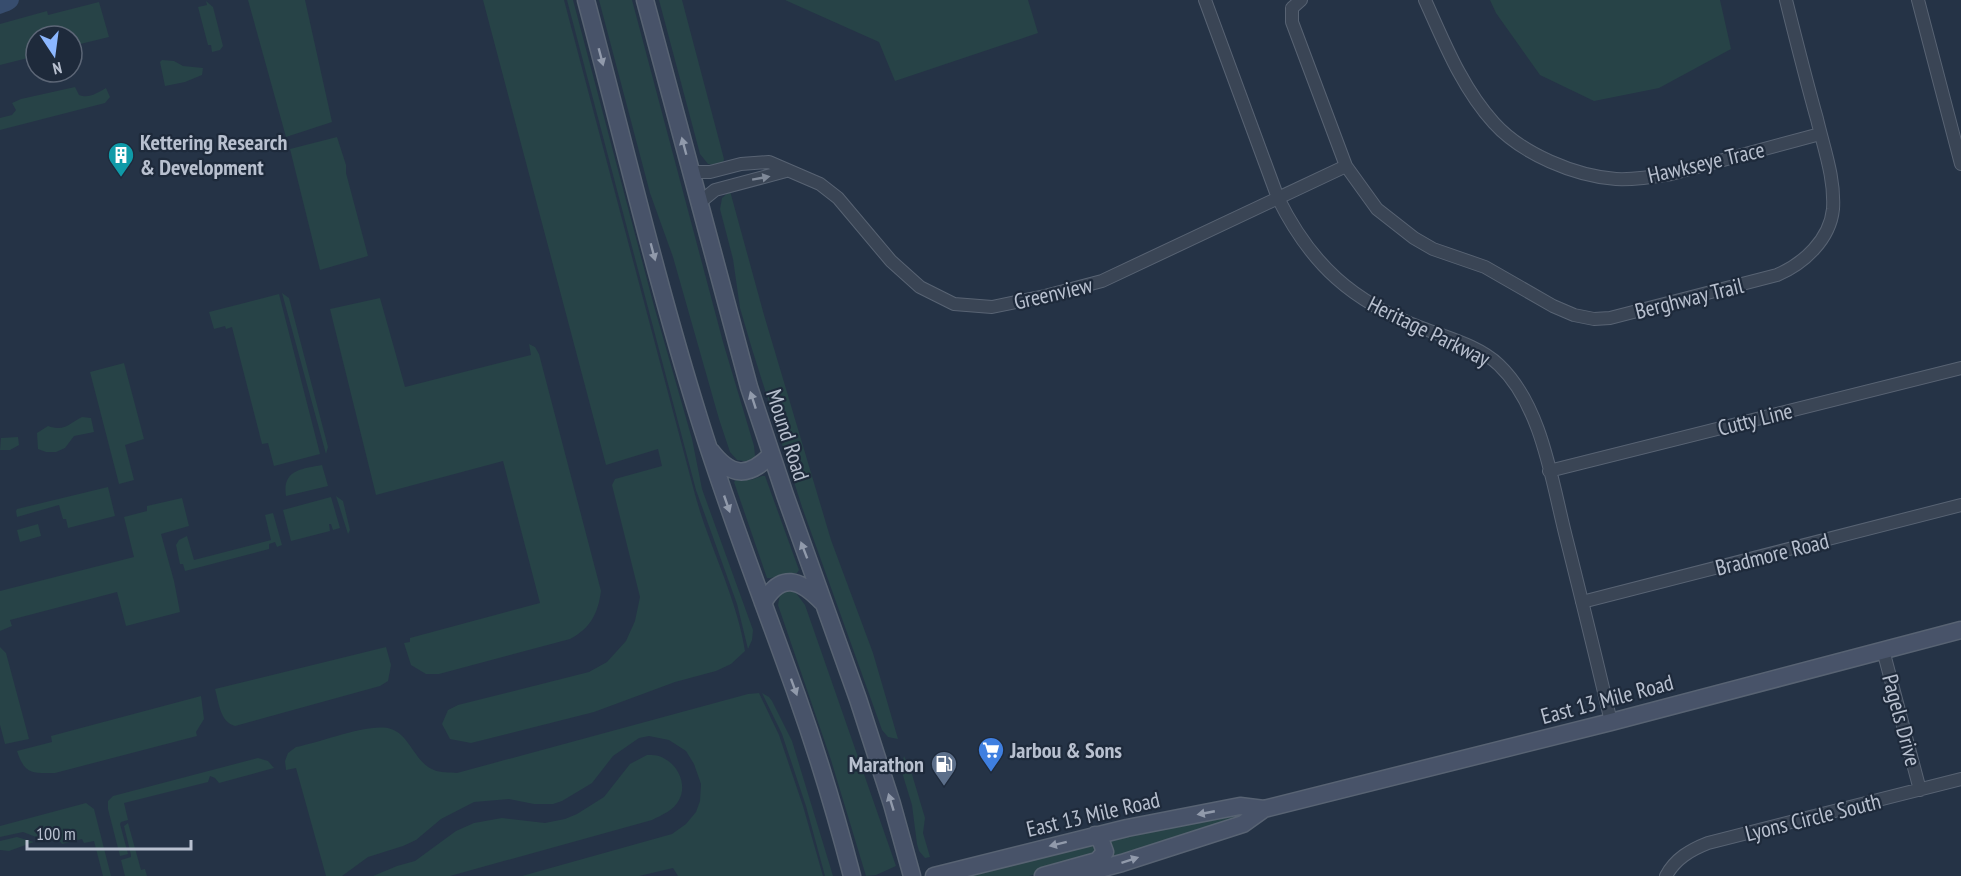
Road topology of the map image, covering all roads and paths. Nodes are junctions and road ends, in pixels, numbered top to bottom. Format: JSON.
{"nodes":[{"id":1,"x":586,"y":0,"type":"edge"},
{"id":2,"x":645,"y":0,"type":"edge"},
{"id":3,"x":1205,"y":0,"type":"edge"},
{"id":4,"x":1301,"y":0,"type":"edge"},
{"id":5,"x":1425,"y":0,"type":"edge"},
{"id":6,"x":1786,"y":0,"type":"edge"},
{"id":7,"x":1918,"y":0,"type":"edge"},
{"id":8,"x":1820,"y":134,"type":"junction"},
{"id":9,"x":1961,"y":164,"type":"edge"},
{"id":10,"x":1346,"y":166,"type":"junction"},
{"id":11,"x":786,"y":171,"type":"junction"},
{"id":12,"x":691,"y":172,"type":"junction"},
{"id":13,"x":1278,"y":198,"type":"junction"},
{"id":14,"x":699,"y":203,"type":"junction"},
{"id":15,"x":1961,"y":368,"type":"edge"},
{"id":16,"x":709,"y":448,"type":"junction"},
{"id":17,"x":771,"y":455,"type":"junction"},
{"id":18,"x":1549,"y":471,"type":"junction"},
{"id":19,"x":1961,"y":505,"type":"edge"},
{"id":20,"x":1582,"y":602,"type":"junction"},
{"id":21,"x":763,"y":603,"type":"junction"},
{"id":22,"x":825,"y":604,"type":"junction"},
{"id":23,"x":1961,"y":630,"type":"edge"},
{"id":24,"x":1883,"y":650,"type":"junction"},
{"id":25,"x":1611,"y":722,"type":"junction"},
{"id":26,"x":1961,"y":779,"type":"edge"},
{"id":27,"x":1920,"y":790,"type":"junction"},
{"id":28,"x":1264,"y":809,"type":"junction"},
{"id":29,"x":1095,"y":835,"type":"junction"},
{"id":30,"x":1668,"y":872,"type":"edge"},
{"id":31,"x":852,"y":876,"type":"edge"},
{"id":32,"x":912,"y":876,"type":"edge"},
{"id":33,"x":934,"y":876,"type":"edge"},
{"id":34,"x":1043,"y":876,"type":"edge"},
{"id":35,"x":1074,"y":876,"type":"edge"}],
"edges":[{"from":1,"to":16,"type":"main road","one_way":true},
{"from":12,"to":2,"type":"main road","name":"Mound Road","one_way":true},
{"from":3,"to":13,"type":"street","name":"Heritage Parkway"},
{"from":4,"to":10,"type":"street"},
{"from":5,"to":8,"type":"street","name":"Hawkseye Trace"},
{"from":6,"to":8,"type":"street","name":"Berghway Trail"},
{"from":7,"to":9,"type":"street"},
{"from":8,"to":10,"type":"street","name":"Berghway Trail"},
{"from":10,"to":13,"type":"street","name":"Greenview"},
{"from":11,"to":12,"type":"street","name":"Greenview"},
{"from":11,"to":13,"type":"street","name":"Greenview"},
{"from":14,"to":11,"type":"street","one_way":true},
{"from":12,"to":14,"type":"main road","name":"Mound Road"},
{"from":13,"to":18,"type":"street","name":"Heritage Parkway"},
{"from":17,"to":14,"type":"main road","name":"Mound Road","one_way":true},
{"from":15,"to":18,"type":"street","name":"Cutty Line"},
{"from":16,"to":17,"type":"main road"},
{"from":16,"to":21,"type":"main road","one_way":true},
{"from":22,"to":17,"type":"main road","name":"Mound Road","one_way":true},
{"from":18,"to":20,"type":"street","name":"Heritage Parkway"},
{"from":19,"to":20,"type":"street","name":"Bradmore Road"},
{"from":20,"to":25,"type":"street","name":"Heritage Parkway"},
{"from":21,"to":22,"type":"main road"},
{"from":21,"to":31,"type":"main road","one_way":true},
{"from":32,"to":22,"type":"main road","name":"Mound Road","one_way":true},
{"from":23,"to":24,"type":"main road","name":"East 13 Mile Road"},
{"from":24,"to":25,"type":"main road","name":"East 13 Mile Road"},
{"from":24,"to":27,"type":"street","name":"Pagels Drive"},
{"from":25,"to":28,"type":"main road","name":"East 13 Mile Road"},
{"from":26,"to":27,"type":"street","name":"Lyons Circle South"},
{"from":27,"to":30,"type":"street","name":"Lyons Circle South"},
{"from":28,"to":29,"type":"main road","name":"East 13 Mile Road","one_way":true},
{"from":35,"to":28,"type":"main road","name":"East 13 Mile Road","one_way":true},
{"from":29,"to":33,"type":"main road","name":"East 13 Mile Road","one_way":true},
{"from":29,"to":34,"type":"main road"}]}
